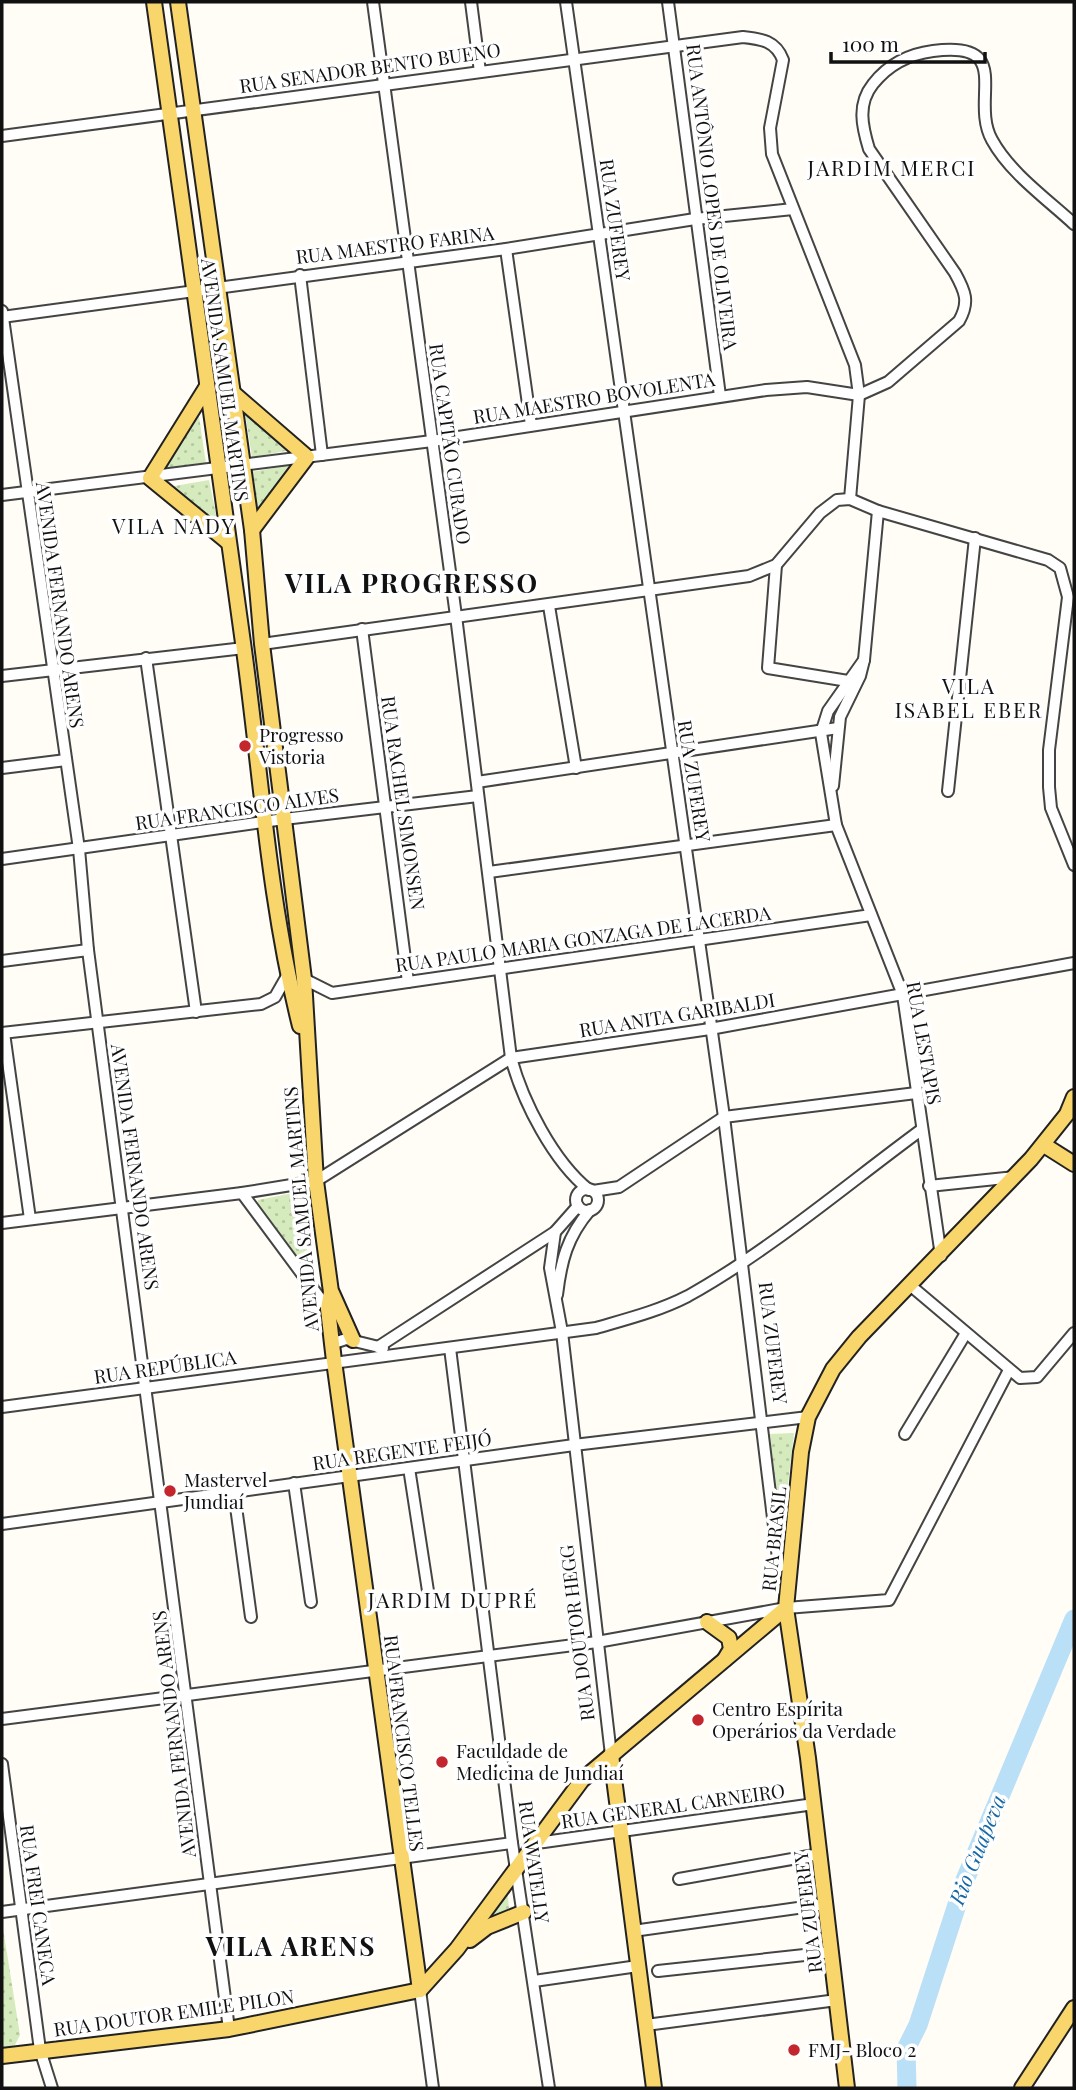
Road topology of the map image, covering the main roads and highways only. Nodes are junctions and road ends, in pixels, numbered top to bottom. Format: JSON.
{"nodes":[{"id":1,"x":154,"y":2,"type":"edge"},
{"id":2,"x":178,"y":2,"type":"edge"},
{"id":3,"x":206,"y":388,"type":"junction"},
{"id":4,"x":232,"y":392,"type":"junction"},
{"id":5,"x":252,"y":530,"type":"junction"},
{"id":6,"x":228,"y":542,"type":"junction"},
{"id":7,"x":287,"y":976,"type":"junction"},
{"id":8,"x":304,"y":979,"type":"junction"},
{"id":9,"x":307,"y":1053,"type":"junction"},
{"id":10,"x":1074,"y":1097,"type":"edge"},
{"id":11,"x":1044,"y":1145,"type":"junction"},
{"id":12,"x":1074,"y":1164,"type":"edge"},
{"id":13,"x":331,"y":1292,"type":"junction"},
{"id":14,"x":355,"y":1340,"type":"road end"},
{"id":15,"x":334,"y":1361,"type":"joint"},
{"id":16,"x":786,"y":1608,"type":"junction"},
{"id":17,"x":707,"y":1622,"type":"road end"},
{"id":18,"x":724,"y":1660,"type":"junction"},
{"id":19,"x":611,"y":1755,"type":"junction"},
{"id":20,"x":524,"y":1912,"type":"road end"},
{"id":21,"x":457,"y":1949,"type":"junction"},
{"id":22,"x":420,"y":1990,"type":"junction"},
{"id":23,"x":1074,"y":2008,"type":"edge"},
{"id":24,"x":2,"y":2056,"type":"edge"},
{"id":25,"x":654,"y":2088,"type":"edge"},
{"id":26,"x":847,"y":2088,"type":"edge"},
{"id":27,"x":1022,"y":2088,"type":"edge"}],
"edges":[{"from":1,"to":3,"type":"main road","name":"AVENIDA SAMUEL MARTINS"},
{"from":2,"to":4,"type":"main road","name":"AVENIDA SAMUEL MARTINS"},
{"from":3,"to":6,"type":"main road","name":"AVENIDA SAMUEL MARTINS"},
{"from":3,"to":6,"type":"main road"},
{"from":4,"to":5,"type":"main road","name":"AVENIDA SAMUEL MARTINS"},
{"from":4,"to":5,"type":"main road"},
{"from":5,"to":8,"type":"main road","name":"AVENIDA SAMUEL MARTINS"},
{"from":6,"to":7,"type":"main road","name":"AVENIDA SAMUEL MARTINS"},
{"from":7,"to":8,"type":"main road"},
{"from":7,"to":9,"type":"main road","name":"AVENIDA SAMUEL MARTINS"},
{"from":8,"to":9,"type":"main road","name":"AVENIDA SAMUEL MARTINS"},
{"from":9,"to":13,"type":"main road","name":"AVENIDA SAMUEL MARTINS"},
{"from":10,"to":11,"type":"main road","name":"RUA BRASIL"},
{"from":11,"to":12,"type":"main road"},
{"from":11,"to":16,"type":"main road","name":"RUA BRASIL"},
{"from":13,"to":14,"type":"main road"},
{"from":13,"to":15,"type":"main road","name":"AVENIDA SAMUEL MARTINS"},
{"from":15,"to":22,"type":"main road","name":"RUA FRANCISCO TELLES"},
{"from":16,"to":18,"type":"main road","name":"RUA BRASIL"},
{"from":16,"to":26,"type":"main road","name":"RUA ZUFEREY"},
{"from":17,"to":18,"type":"main road"},
{"from":18,"to":19,"type":"main road","name":"RUA BRASIL"},
{"from":19,"to":21,"type":"main road","name":"RUA BRASIL"},
{"from":19,"to":25,"type":"main road","name":"RUA DOUTOR HEGG"},
{"from":20,"to":21,"type":"main road"},
{"from":21,"to":22,"type":"main road"},
{"from":22,"to":24,"type":"main road","name":"RUA DOUTOR EMILE PILON"},
{"from":23,"to":27,"type":"main road"}]}
